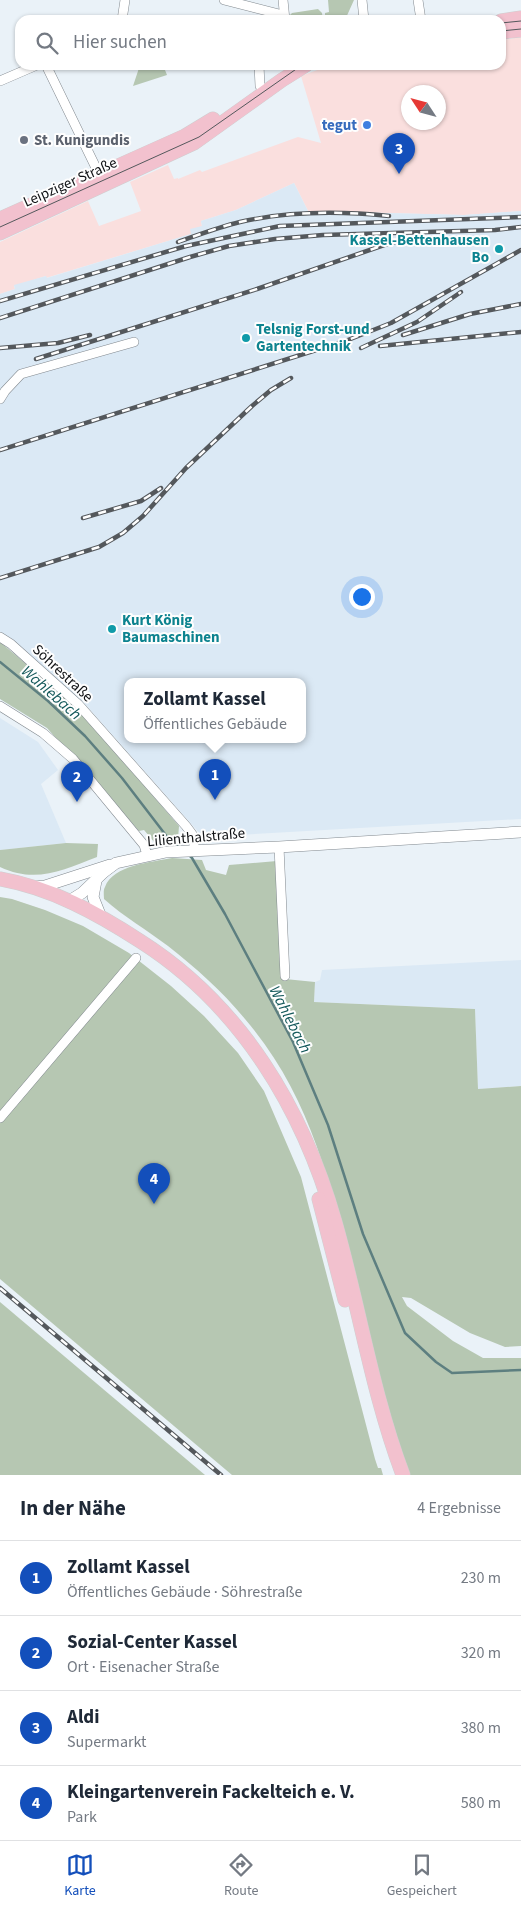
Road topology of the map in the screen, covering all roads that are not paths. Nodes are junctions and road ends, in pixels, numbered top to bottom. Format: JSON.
{"nodes":[{"id":1,"x":125,"y":0,"type":"edge"},
{"id":2,"x":224,"y":0,"type":"edge"},
{"id":3,"x":283,"y":0,"type":"edge"},
{"id":4,"x":362,"y":0,"type":"edge"},
{"id":5,"x":418,"y":0,"type":"edge"},
{"id":6,"x":123,"y":15,"type":"edge"},
{"id":7,"x":277,"y":15,"type":"edge"},
{"id":8,"x":284,"y":15,"type":"edge"},
{"id":9,"x":364,"y":15,"type":"edge"},
{"id":10,"x":420,"y":15,"type":"edge"},
{"id":11,"x":521,"y":18,"type":"edge"},
{"id":12,"x":506,"y":20,"type":"edge"},
{"id":13,"x":521,"y":30,"type":"edge"},
{"id":14,"x":506,"y":32,"type":"edge"},
{"id":15,"x":25,"y":70,"type":"edge"},
{"id":16,"x":48,"y":70,"type":"edge"},
{"id":17,"x":259,"y":70,"type":"edge"},
{"id":18,"x":283,"y":70,"type":"edge"},
{"id":19,"x":297,"y":70,"type":"edge"},
{"id":20,"x":0,"y":81,"type":"edge"},
{"id":21,"x":260,"y":86,"type":"junction"},
{"id":22,"x":99,"y":174,"type":"junction"},
{"id":23,"x":0,"y":219,"type":"edge"},
{"id":24,"x":0,"y":233,"type":"edge"},
{"id":25,"x":134,"y":342,"type":"dead end"},
{"id":26,"x":0,"y":399,"type":"edge"},
{"id":27,"x":0,"y":637,"type":"edge"},
{"id":28,"x":0,"y":706,"type":"edge"},
{"id":29,"x":521,"y":832,"type":"edge"},
{"id":30,"x":279,"y":847,"type":"junction"},
{"id":31,"x":188,"y":850,"type":"junction"},
{"id":32,"x":147,"y":855,"type":"junction"},
{"id":33,"x":116,"y":863,"type":"junction"},
{"id":34,"x":80,"y":874,"type":"junction"},
{"id":35,"x":0,"y":879,"type":"edge"},
{"id":36,"x":96,"y":879,"type":"junction"},
{"id":37,"x":0,"y":886,"type":"edge"},
{"id":38,"x":33,"y":887,"type":"junction"},
{"id":39,"x":63,"y":902,"type":"junction"},
{"id":40,"x":101,"y":917,"type":"junction"},
{"id":41,"x":136,"y":958,"type":"dead end"},
{"id":42,"x":285,"y":976,"type":"dead end"},
{"id":43,"x":0,"y":1118,"type":"edge"},
{"id":44,"x":394,"y":1475,"type":"edge"},
{"id":45,"x":403,"y":1475,"type":"edge"}],
"edges":[{"from":1,"to":6,"type":"street"},
{"from":2,"to":7,"type":"street"},
{"from":3,"to":8,"type":"street"},
{"from":4,"to":9,"type":"street"},
{"from":5,"to":10,"type":"street"},
{"from":11,"to":12,"type":"main road"},
{"from":13,"to":14,"type":"main road"},
{"from":15,"to":20,"type":"street"},
{"from":16,"to":22,"type":"street"},
{"from":17,"to":21,"type":"street"},
{"from":18,"to":21,"type":"main road","name":"Leipziger Straße"},
{"from":19,"to":24,"type":"main road","name":"Leipziger Straße"},
{"from":21,"to":22,"type":"main road","name":"Leipziger Straße"},
{"from":22,"to":23,"type":"main road","name":"Leipziger Straße"},
{"from":25,"to":26,"type":"street"},
{"from":27,"to":31,"type":"street","name":"Söhrestraße"},
{"from":28,"to":32,"type":"street"},
{"from":29,"to":30,"type":"main road","name":"Lilienthalstraße"},
{"from":30,"to":31,"type":"main road","name":"Lilienthalstraße"},
{"from":30,"to":42,"type":"street"},
{"from":31,"to":32,"type":"main road","name":"Lilienthalstraße"},
{"from":32,"to":33,"type":"main road","name":"Lilienthalstraße"},
{"from":33,"to":34,"type":"main road"},
{"from":33,"to":36,"type":"main road","name":"Lilienthalstraße"},
{"from":34,"to":38,"type":"main road"},
{"from":34,"to":39,"type":"main road"},
{"from":35,"to":38,"type":"main road"},
{"from":36,"to":39,"type":"main road","name":"Lilienthalstraße"},
{"from":36,"to":40,"type":"main road"},
{"from":37,"to":39,"type":"main road"},
{"from":38,"to":39,"type":"main road"},
{"from":39,"to":40,"type":"main road"},
{"from":39,"to":44,"type":"main road"},
{"from":40,"to":45,"type":"main road"},
{"from":41,"to":43,"type":"street"}]}
